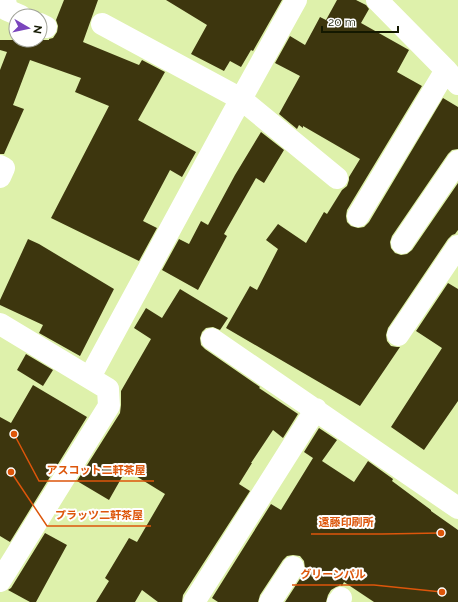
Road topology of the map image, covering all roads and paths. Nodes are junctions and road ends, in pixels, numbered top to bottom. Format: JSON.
{"nodes":[{"id":1,"x":5,"y":0,"type":"edge"},
{"id":2,"x":296,"y":0,"type":"edge"},
{"id":3,"x":376,"y":0,"type":"edge"},
{"id":4,"x":8,"y":10,"type":"edge"},
{"id":5,"x":102,"y":24,"type":"dead end"},
{"id":6,"x":452,"y":77,"type":"edge"},
{"id":7,"x":241,"y":99,"type":"junction"},
{"id":8,"x":458,"y":161,"type":"edge"},
{"id":9,"x":0,"y":166,"type":"edge"},
{"id":10,"x":0,"y":177,"type":"edge"},
{"id":11,"x":337,"y":178,"type":"dead end"},
{"id":12,"x":358,"y":216,"type":"dead end"},
{"id":13,"x":402,"y":243,"type":"dead end"},
{"id":14,"x":458,"y":246,"type":"edge"},
{"id":15,"x":0,"y":324,"type":"edge"},
{"id":16,"x":398,"y":335,"type":"dead end"},
{"id":17,"x":212,"y":339,"type":"dead end"},
{"id":18,"x":90,"y":377,"type":"junction"},
{"id":19,"x":316,"y":409,"type":"junction"},
{"id":20,"x":458,"y":508,"type":"edge"},
{"id":21,"x":293,"y":568,"type":"dead end"},
{"id":22,"x":0,"y":581,"type":"edge"},
{"id":23,"x":194,"y":602,"type":"edge"},
{"id":24,"x":270,"y":602,"type":"edge"}],
"edges":[{"from":1,"to":4,"type":"street"},
{"from":2,"to":7,"type":"street"},
{"from":3,"to":6,"type":"street"},
{"from":5,"to":7,"type":"street"},
{"from":6,"to":12,"type":"street"},
{"from":7,"to":11,"type":"street"},
{"from":7,"to":18,"type":"street"},
{"from":8,"to":13,"type":"street"},
{"from":9,"to":10,"type":"street"},
{"from":14,"to":16,"type":"street"},
{"from":15,"to":18,"type":"street"},
{"from":17,"to":19,"type":"street"},
{"from":18,"to":22,"type":"street"},
{"from":19,"to":20,"type":"street"},
{"from":19,"to":23,"type":"street"},
{"from":21,"to":24,"type":"street"}]}
